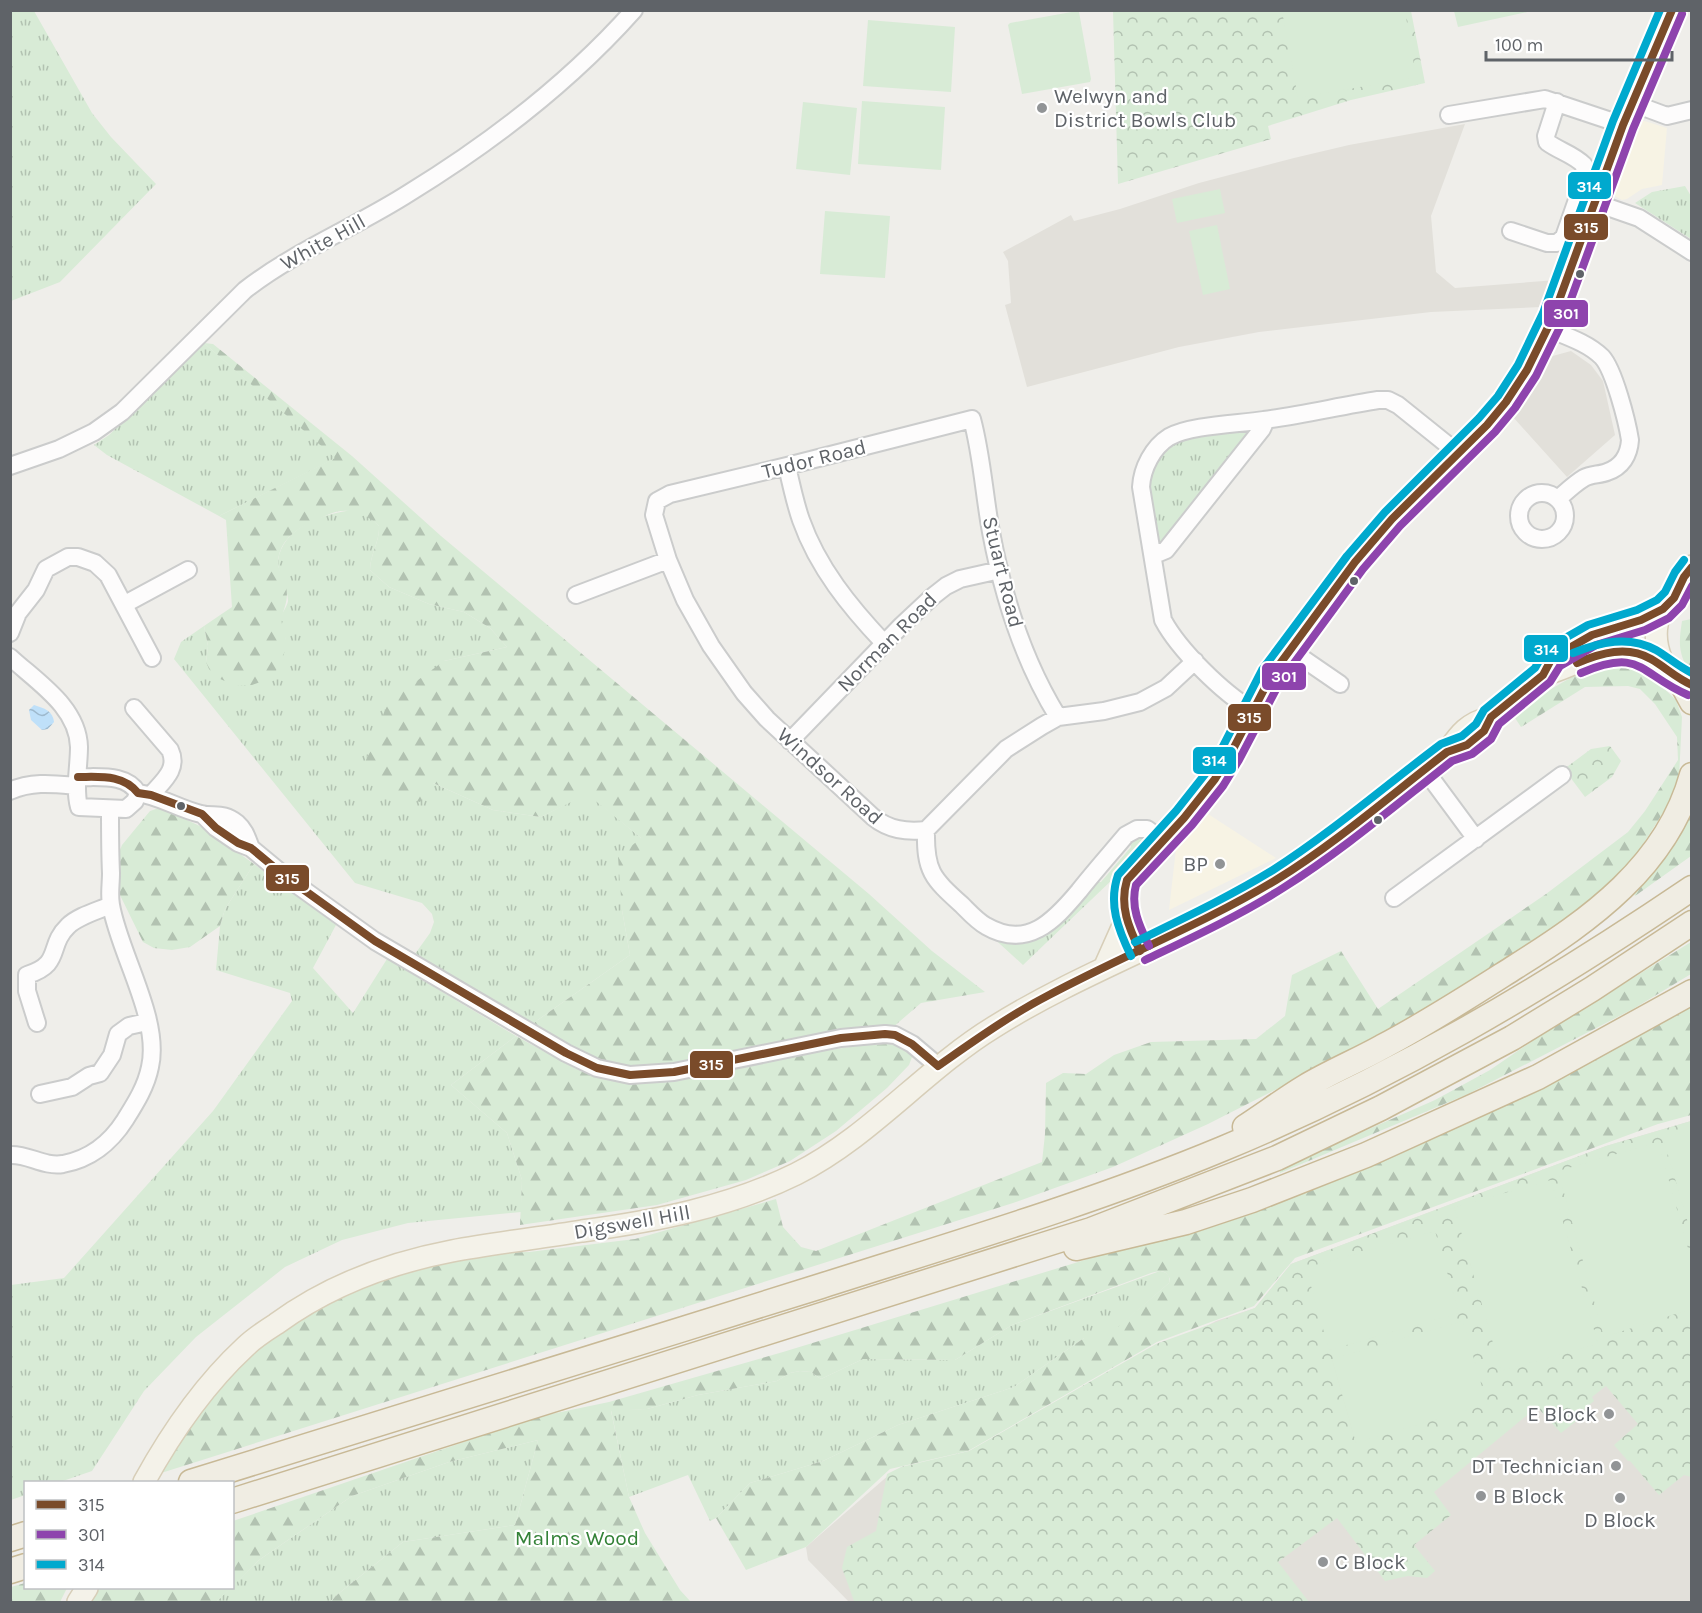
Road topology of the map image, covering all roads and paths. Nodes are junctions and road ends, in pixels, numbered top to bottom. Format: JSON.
{"nodes":[{"id":1,"x":634,"y":10,"type":"edge"},
{"id":2,"x":1672,"y":10,"type":"edge"},
{"id":3,"x":1557,"y":102,"type":"junction"},
{"id":4,"x":1632,"y":103,"type":"junction"},
{"id":5,"x":1692,"y":110,"type":"edge"},
{"id":6,"x":1449,"y":115,"type":"dead end"},
{"id":7,"x":1623,"y":125,"type":"junction"},
{"id":8,"x":1596,"y":203,"type":"junction"},
{"id":9,"x":1511,"y":231,"type":"dead end"},
{"id":10,"x":1692,"y":252,"type":"edge"},
{"id":11,"x":1549,"y":329,"type":"junction"},
{"id":12,"x":972,"y":419,"type":"joint"},
{"id":13,"x":1266,"y":420,"type":"junction"},
{"id":14,"x":1459,"y":454,"type":"junction"},
{"id":15,"x":10,"y":466,"type":"edge"},
{"id":16,"x":787,"y":466,"type":"junction"},
{"id":17,"x":1558,"y":499,"type":"dead end"},
{"id":18,"x":657,"y":501,"type":"joint"},
{"id":19,"x":1154,"y":555,"type":"junction"},
{"id":20,"x":668,"y":560,"type":"junction"},
{"id":21,"x":1692,"y":566,"type":"edge"},
{"id":22,"x":188,"y":570,"type":"dead end"},
{"id":23,"x":1000,"y":570,"type":"junction"},
{"id":24,"x":576,"y":595,"type":"dead end"},
{"id":25,"x":1676,"y":599,"type":"edge"},
{"id":26,"x":125,"y":604,"type":"junction"},
{"id":27,"x":10,"y":633,"type":"edge"},
{"id":28,"x":884,"y":643,"type":"junction"},
{"id":29,"x":1289,"y":649,"type":"junction"},
{"id":30,"x":10,"y":657,"type":"edge"},
{"id":31,"x":152,"y":658,"type":"dead end"},
{"id":32,"x":1195,"y":661,"type":"junction"},
{"id":33,"x":1544,"y":675,"type":"junction"},
{"id":34,"x":1680,"y":679,"type":"edge"},
{"id":35,"x":1340,"y":684,"type":"dead end"},
{"id":36,"x":1692,"y":702,"type":"edge"},
{"id":37,"x":134,"y":708,"type":"dead end"},
{"id":38,"x":1252,"y":710,"type":"junction"},
{"id":39,"x":1058,"y":717,"type":"junction"},
{"id":40,"x":790,"y":741,"type":"junction"},
{"id":41,"x":1425,"y":770,"type":"junction"},
{"id":42,"x":1562,"y":775,"type":"dead end"},
{"id":43,"x":1692,"y":775,"type":"edge"},
{"id":44,"x":78,"y":782,"type":"junction"},
{"id":45,"x":10,"y":791,"type":"edge"},
{"id":46,"x":145,"y":794,"type":"junction"},
{"id":47,"x":110,"y":810,"type":"junction"},
{"id":48,"x":926,"y":830,"type":"junction"},
{"id":49,"x":1476,"y":838,"type":"junction"},
{"id":50,"x":1163,"y":841,"type":"junction"},
{"id":51,"x":1692,"y":888,"type":"edge"},
{"id":52,"x":1394,"y":898,"type":"dead end"},
{"id":53,"x":111,"y":905,"type":"junction"},
{"id":54,"x":1126,"y":919,"type":"junction"},
{"id":55,"x":1692,"y":923,"type":"edge"},
{"id":56,"x":1140,"y":951,"type":"junction"},
{"id":57,"x":1105,"y":966,"type":"junction"},
{"id":58,"x":1692,"y":992,"type":"edge"},
{"id":59,"x":147,"y":1022,"type":"junction"},
{"id":60,"x":37,"y":1023,"type":"dead end"},
{"id":61,"x":938,"y":1066,"type":"junction"},
{"id":62,"x":40,"y":1094,"type":"dead end"},
{"id":63,"x":10,"y":1155,"type":"edge"},
{"id":64,"x":1195,"y":1160,"type":"junction"},
{"id":65,"x":946,"y":1276,"type":"junction"},
{"id":66,"x":145,"y":1481,"type":"edge"},
{"id":67,"x":193,"y":1481,"type":"edge"},
{"id":68,"x":234,"y":1500,"type":"edge"}],
"edges":[{"from":1,"to":15,"type":"street","name":"White Hill"},
{"from":2,"to":4,"type":"street"},
{"from":3,"to":6,"type":"street"},
{"from":3,"to":7,"type":"street"},
{"from":3,"to":9,"type":"street"},
{"from":4,"to":5,"type":"street"},
{"from":4,"to":7,"type":"street"},
{"from":7,"to":8,"type":"street"},
{"from":8,"to":10,"type":"street"},
{"from":8,"to":11,"type":"street"},
{"from":11,"to":14,"type":"street"},
{"from":11,"to":17,"type":"street"},
{"from":12,"to":16,"type":"street","name":"Tudor Road"},
{"from":12,"to":23,"type":"street","name":"Stuart Road"},
{"from":13,"to":14,"type":"street"},
{"from":13,"to":19,"type":"street"},
{"from":13,"to":19,"type":"street"},
{"from":14,"to":29,"type":"street"},
{"from":16,"to":18,"type":"street","name":"Tudor Road"},
{"from":16,"to":28,"type":"street"},
{"from":18,"to":20,"type":"street","name":"Windsor Road"},
{"from":19,"to":32,"type":"street"},
{"from":20,"to":24,"type":"street"},
{"from":20,"to":40,"type":"street","name":"Windsor Road"},
{"from":21,"to":25,"type":"main road"},
{"from":22,"to":26,"type":"street"},
{"from":23,"to":28,"type":"street","name":"Norman Road"},
{"from":23,"to":39,"type":"street","name":"Stuart Road"},
{"from":25,"to":33,"type":"main road"},
{"from":25,"to":34,"type":"main road"},
{"from":26,"to":27,"type":"street"},
{"from":26,"to":31,"type":"street"},
{"from":28,"to":40,"type":"street","name":"Norman Road"},
{"from":29,"to":35,"type":"street"},
{"from":29,"to":38,"type":"street"},
{"from":30,"to":44,"type":"street"},
{"from":32,"to":38,"type":"street"},
{"from":32,"to":39,"type":"street"},
{"from":33,"to":34,"type":"main road"},
{"from":33,"to":41,"type":"main road","name":"Digswell Hill"},
{"from":34,"to":36,"type":"highway"},
{"from":37,"to":46,"type":"street"},
{"from":38,"to":50,"type":"street"},
{"from":39,"to":48,"type":"street"},
{"from":40,"to":48,"type":"street","name":"Windsor Road"},
{"from":41,"to":49,"type":"street"},
{"from":41,"to":56,"type":"main road","name":"Digswell Hill"},
{"from":42,"to":49,"type":"street"},
{"from":43,"to":64,"type":"highway"},
{"from":44,"to":45,"type":"street"},
{"from":44,"to":46,"type":"street"},
{"from":44,"to":47,"type":"street"},
{"from":46,"to":47,"type":"street"},
{"from":46,"to":61,"type":"street"},
{"from":47,"to":53,"type":"street"},
{"from":48,"to":50,"type":"street"},
{"from":49,"to":52,"type":"street"},
{"from":50,"to":54,"type":"street"},
{"from":51,"to":64,"type":"highway"},
{"from":53,"to":59,"type":"street"},
{"from":53,"to":60,"type":"street"},
{"from":54,"to":56,"type":"street"},
{"from":54,"to":57,"type":"main road"},
{"from":55,"to":65,"type":"highway"},
{"from":56,"to":57,"type":"main road","name":"Digswell Hill"},
{"from":57,"to":61,"type":"main road","name":"Digswell Hill"},
{"from":58,"to":65,"type":"highway"},
{"from":59,"to":62,"type":"street"},
{"from":59,"to":63,"type":"street"},
{"from":61,"to":66,"type":"main road","name":"Digswell Hill"},
{"from":64,"to":67,"type":"highway"},
{"from":65,"to":68,"type":"highway"}]}
